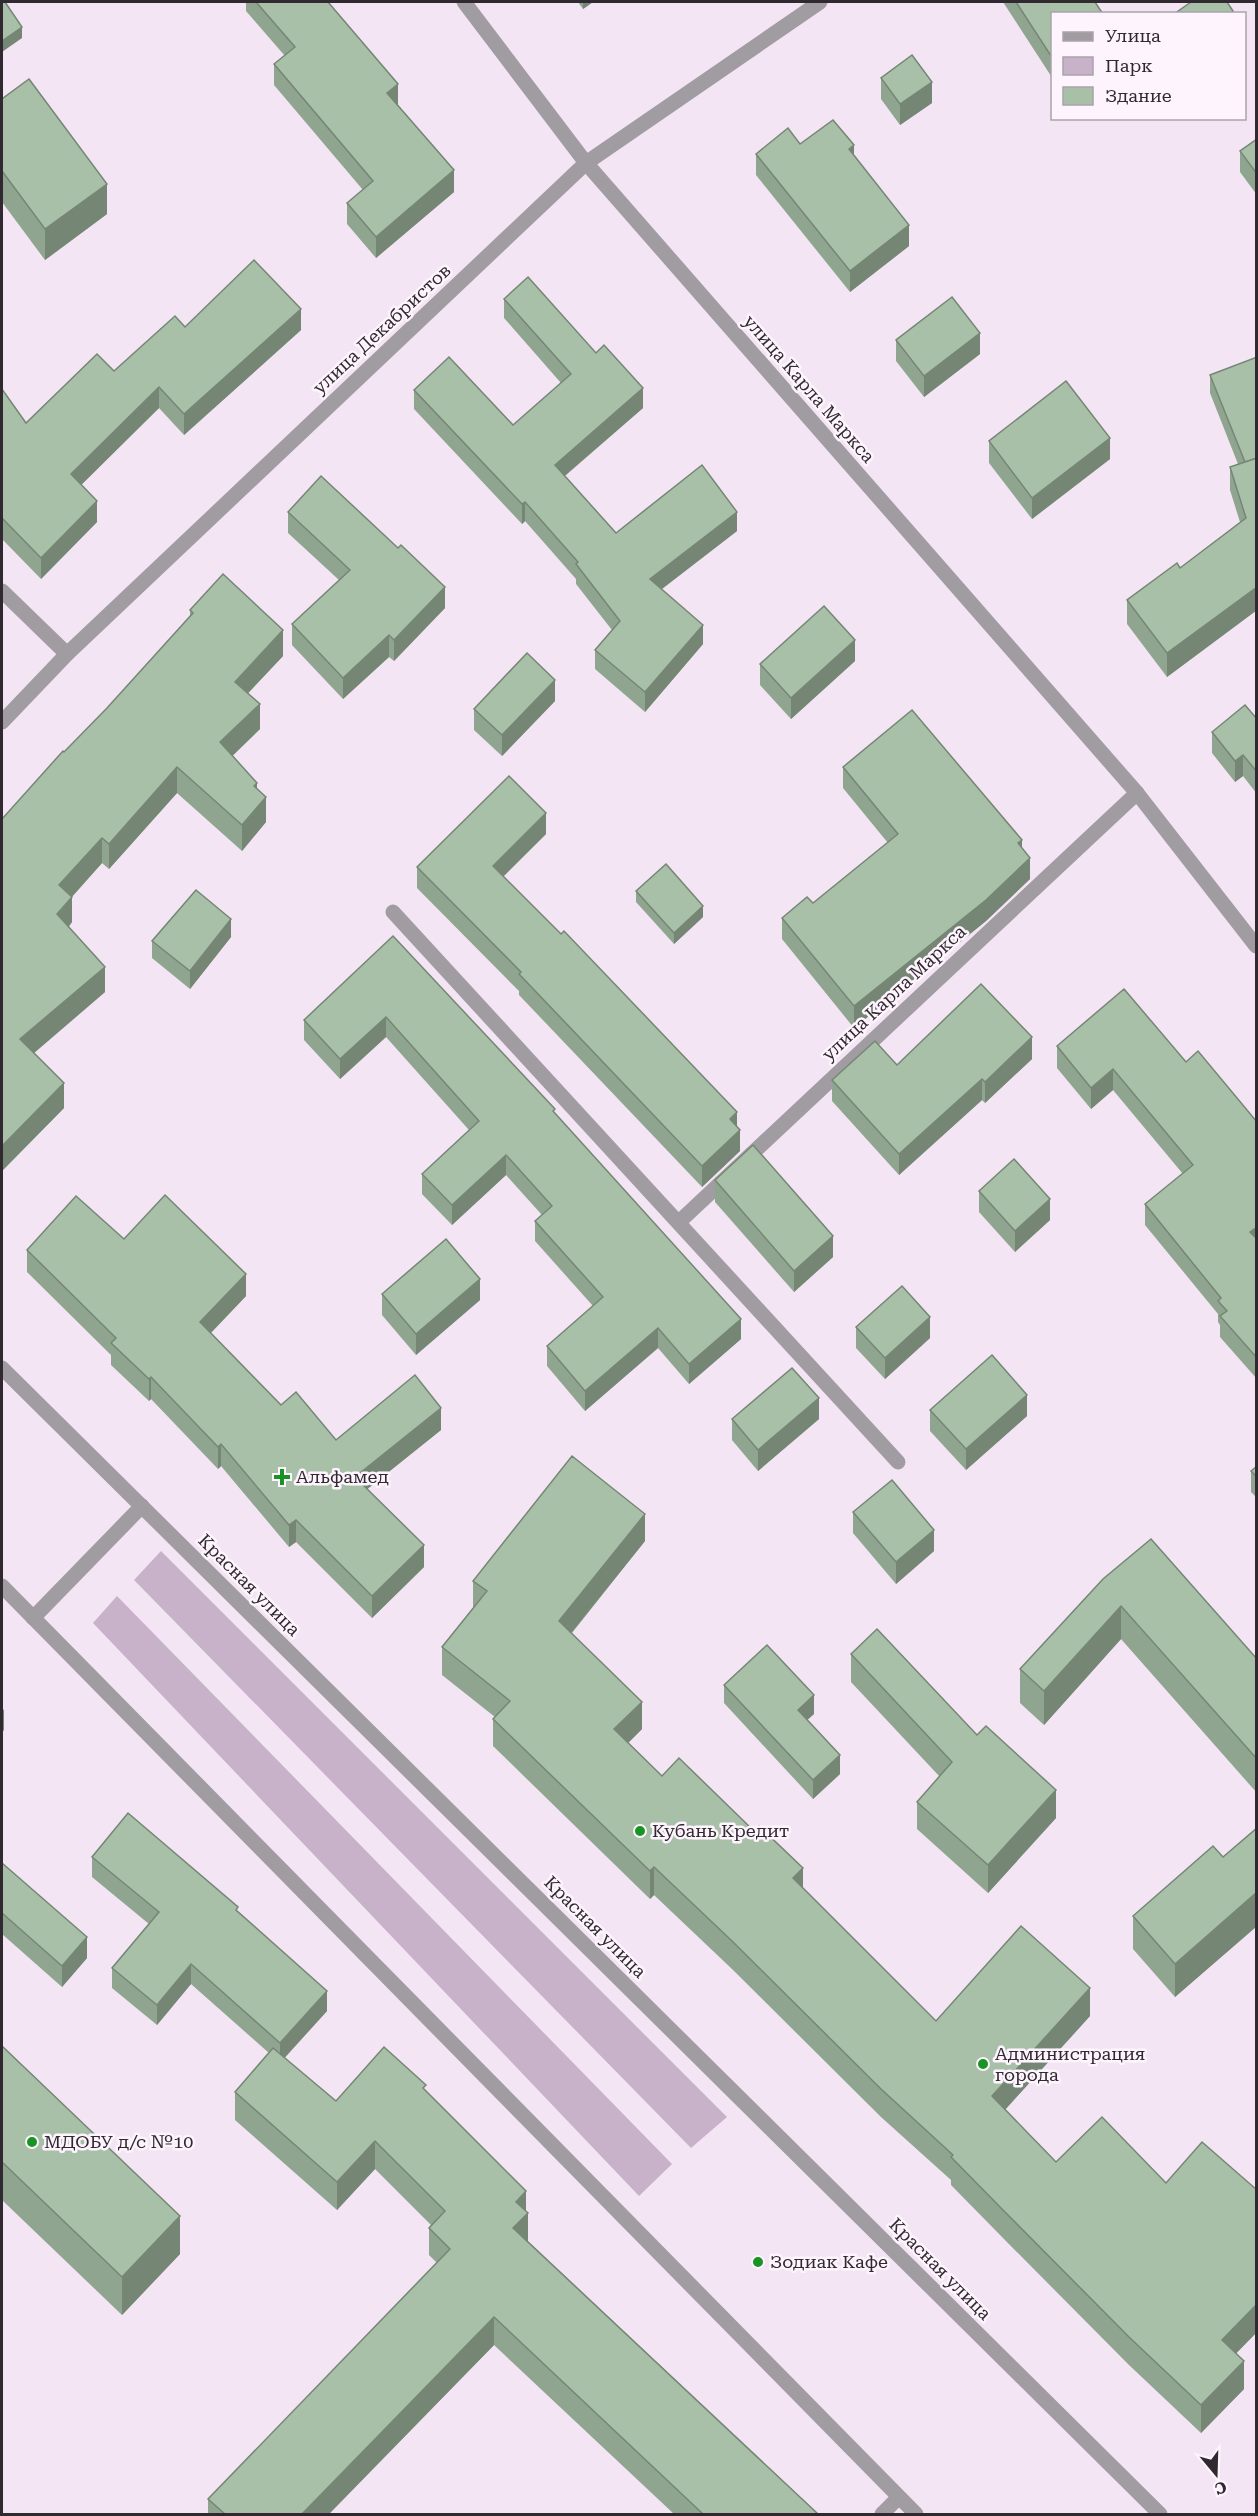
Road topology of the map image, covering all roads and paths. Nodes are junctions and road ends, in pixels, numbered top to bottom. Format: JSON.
{"nodes":[{"id":1,"x":464,"y":2,"type":"edge"},
{"id":2,"x":820,"y":2,"type":"edge"},
{"id":3,"x":586,"y":163,"type":"junction"},
{"id":4,"x":2,"y":591,"type":"edge"},
{"id":5,"x":68,"y":654,"type":"junction"},
{"id":6,"x":2,"y":722,"type":"edge"},
{"id":7,"x":1137,"y":793,"type":"junction"},
{"id":8,"x":393,"y":912,"type":"dead end"},
{"id":9,"x":1257,"y":946,"type":"edge"},
{"id":10,"x":679,"y":1222,"type":"junction"},
{"id":11,"x":2,"y":1368,"type":"edge"},
{"id":12,"x":898,"y":1462,"type":"dead end"},
{"id":13,"x":141,"y":1506,"type":"junction"},
{"id":14,"x":2,"y":1586,"type":"edge"},
{"id":15,"x":33,"y":1618,"type":"junction"},
{"id":16,"x":898,"y":2498,"type":"junction"},
{"id":17,"x":882,"y":2514,"type":"edge"},
{"id":18,"x":916,"y":2514,"type":"edge"},
{"id":19,"x":1160,"y":2514,"type":"edge"}],
"edges":[{"from":1,"to":3,"type":"street","name":"улица Карла Маркса"},
{"from":2,"to":3,"type":"street","name":"улица Декабристов"},
{"from":3,"to":5,"type":"street","name":"улица Декабристов"},
{"from":3,"to":7,"type":"street","name":"улица Карла Маркса"},
{"from":4,"to":5,"type":"street"},
{"from":5,"to":6,"type":"street","name":"улица Декабристов"},
{"from":7,"to":9,"type":"street","name":"улица Карла Маркса"},
{"from":7,"to":10,"type":"street","name":"улица Карла Маркса"},
{"from":8,"to":10,"type":"street"},
{"from":10,"to":12,"type":"street"},
{"from":11,"to":13,"type":"street","name":"Красная улица"},
{"from":13,"to":15,"type":"street"},
{"from":13,"to":19,"type":"street","name":"Красная улица"},
{"from":14,"to":15,"type":"street"},
{"from":15,"to":16,"type":"street"},
{"from":16,"to":17,"type":"street"},
{"from":16,"to":18,"type":"street"}]}
